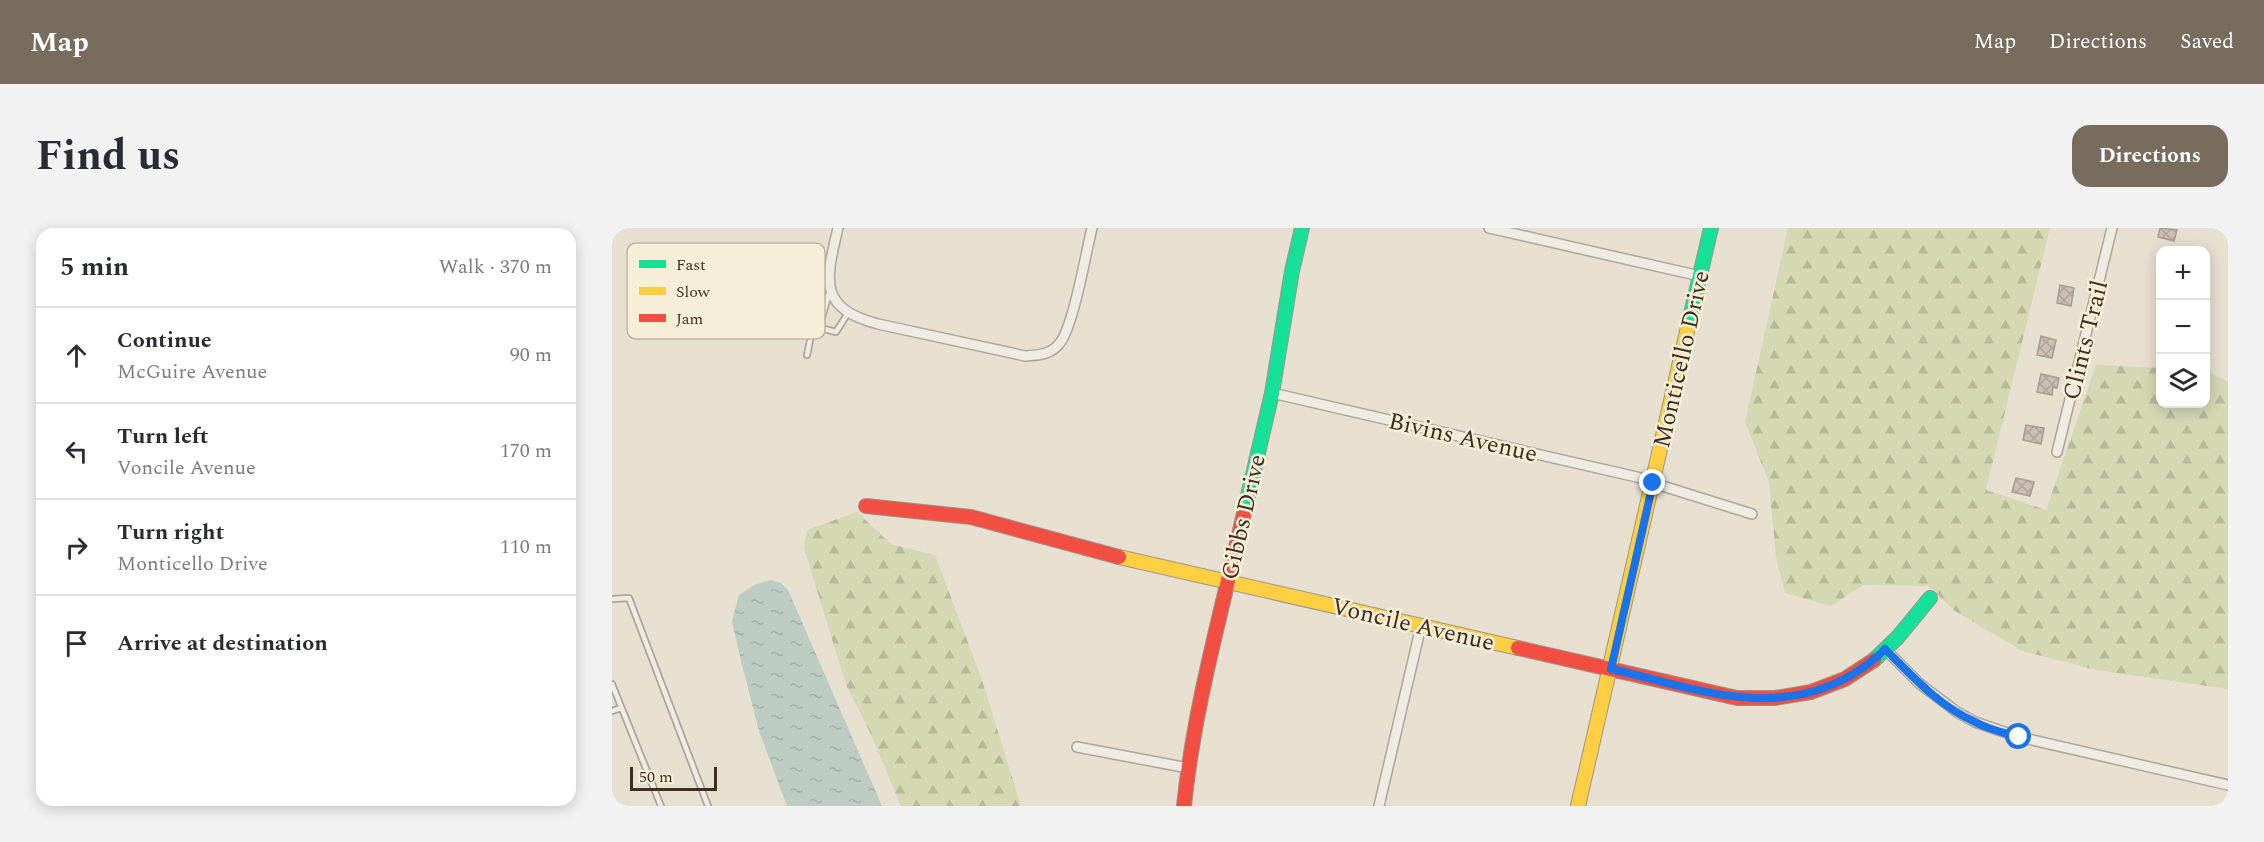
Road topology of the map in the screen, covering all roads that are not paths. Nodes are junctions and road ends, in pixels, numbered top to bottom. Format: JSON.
{"nodes":[{"id":1,"x":838,"y":228,"type":"edge"},
{"id":2,"x":1092,"y":228,"type":"edge"},
{"id":3,"x":1302,"y":228,"type":"edge"},
{"id":4,"x":1489,"y":228,"type":"edge"},
{"id":5,"x":1711,"y":228,"type":"edge"},
{"id":6,"x":2112,"y":228,"type":"edge"},
{"id":7,"x":1700,"y":276,"type":"junction"},
{"id":8,"x":830,"y":288,"type":"junction"},
{"id":9,"x":825,"y":302,"type":"edge"},
{"id":10,"x":848,"y":313,"type":"junction"},
{"id":11,"x":825,"y":329,"type":"edge"},
{"id":12,"x":812,"y":339,"type":"edge"},
{"id":13,"x":807,"y":355,"type":"dead end"},
{"id":14,"x":1272,"y":393,"type":"junction"},
{"id":15,"x":2057,"y":452,"type":"dead end"},
{"id":16,"x":1654,"y":482,"type":"junction"},
{"id":17,"x":866,"y":506,"type":"dead end"},
{"id":18,"x":1752,"y":514,"type":"dead end"},
{"id":19,"x":1228,"y":583,"type":"junction"},
{"id":20,"x":1929,"y":598,"type":"dead end"},
{"id":21,"x":612,"y":599,"type":"edge"},
{"id":22,"x":1421,"y":626,"type":"junction"},
{"id":23,"x":1885,"y":649,"type":"junction"},
{"id":24,"x":1611,"y":669,"type":"junction"},
{"id":25,"x":612,"y":684,"type":"edge"},
{"id":26,"x":621,"y":708,"type":"junction"},
{"id":27,"x":612,"y":711,"type":"edge"},
{"id":28,"x":1077,"y":747,"type":"dead end"},
{"id":29,"x":1188,"y":768,"type":"junction"},
{"id":30,"x":2228,"y":784,"type":"edge"},
{"id":31,"x":661,"y":806,"type":"edge"},
{"id":32,"x":708,"y":806,"type":"edge"},
{"id":33,"x":1184,"y":806,"type":"edge"},
{"id":34,"x":1379,"y":806,"type":"edge"},
{"id":35,"x":1578,"y":806,"type":"edge"}],
"edges":[{"from":1,"to":8,"type":"street"},
{"from":2,"to":10,"type":"street"},
{"from":3,"to":14,"type":"street","name":"Gibbs Drive"},
{"from":4,"to":7,"type":"street"},
{"from":5,"to":7,"type":"street","name":"Monticello Drive"},
{"from":6,"to":15,"type":"street","name":"Clints Trail"},
{"from":7,"to":16,"type":"street","name":"Monticello Drive"},
{"from":8,"to":9,"type":"lane"},
{"from":8,"to":10,"type":"street"},
{"from":10,"to":11,"type":"lane"},
{"from":12,"to":13,"type":"lane"},
{"from":14,"to":16,"type":"street","name":"Bivins Avenue"},
{"from":14,"to":19,"type":"street","name":"Gibbs Drive"},
{"from":16,"to":18,"type":"street","name":"Bivins Avenue"},
{"from":16,"to":24,"type":"street","name":"Monticello Drive"},
{"from":17,"to":19,"type":"street","name":"Voncile Avenue"},
{"from":19,"to":22,"type":"street","name":"Voncile Avenue"},
{"from":19,"to":29,"type":"street","name":"Gibbs Drive"},
{"from":20,"to":23,"type":"street","name":"Voncile Avenue"},
{"from":21,"to":32,"type":"lane"},
{"from":22,"to":24,"type":"street","name":"Voncile Avenue"},
{"from":22,"to":34,"type":"street"},
{"from":23,"to":24,"type":"street","name":"Voncile Avenue"},
{"from":23,"to":30,"type":"street"},
{"from":24,"to":35,"type":"street","name":"Monticello Drive"},
{"from":25,"to":26,"type":"lane"},
{"from":26,"to":27,"type":"lane"},
{"from":26,"to":31,"type":"lane"},
{"from":28,"to":29,"type":"street"},
{"from":29,"to":33,"type":"street","name":"Gibbs Drive"}]}
